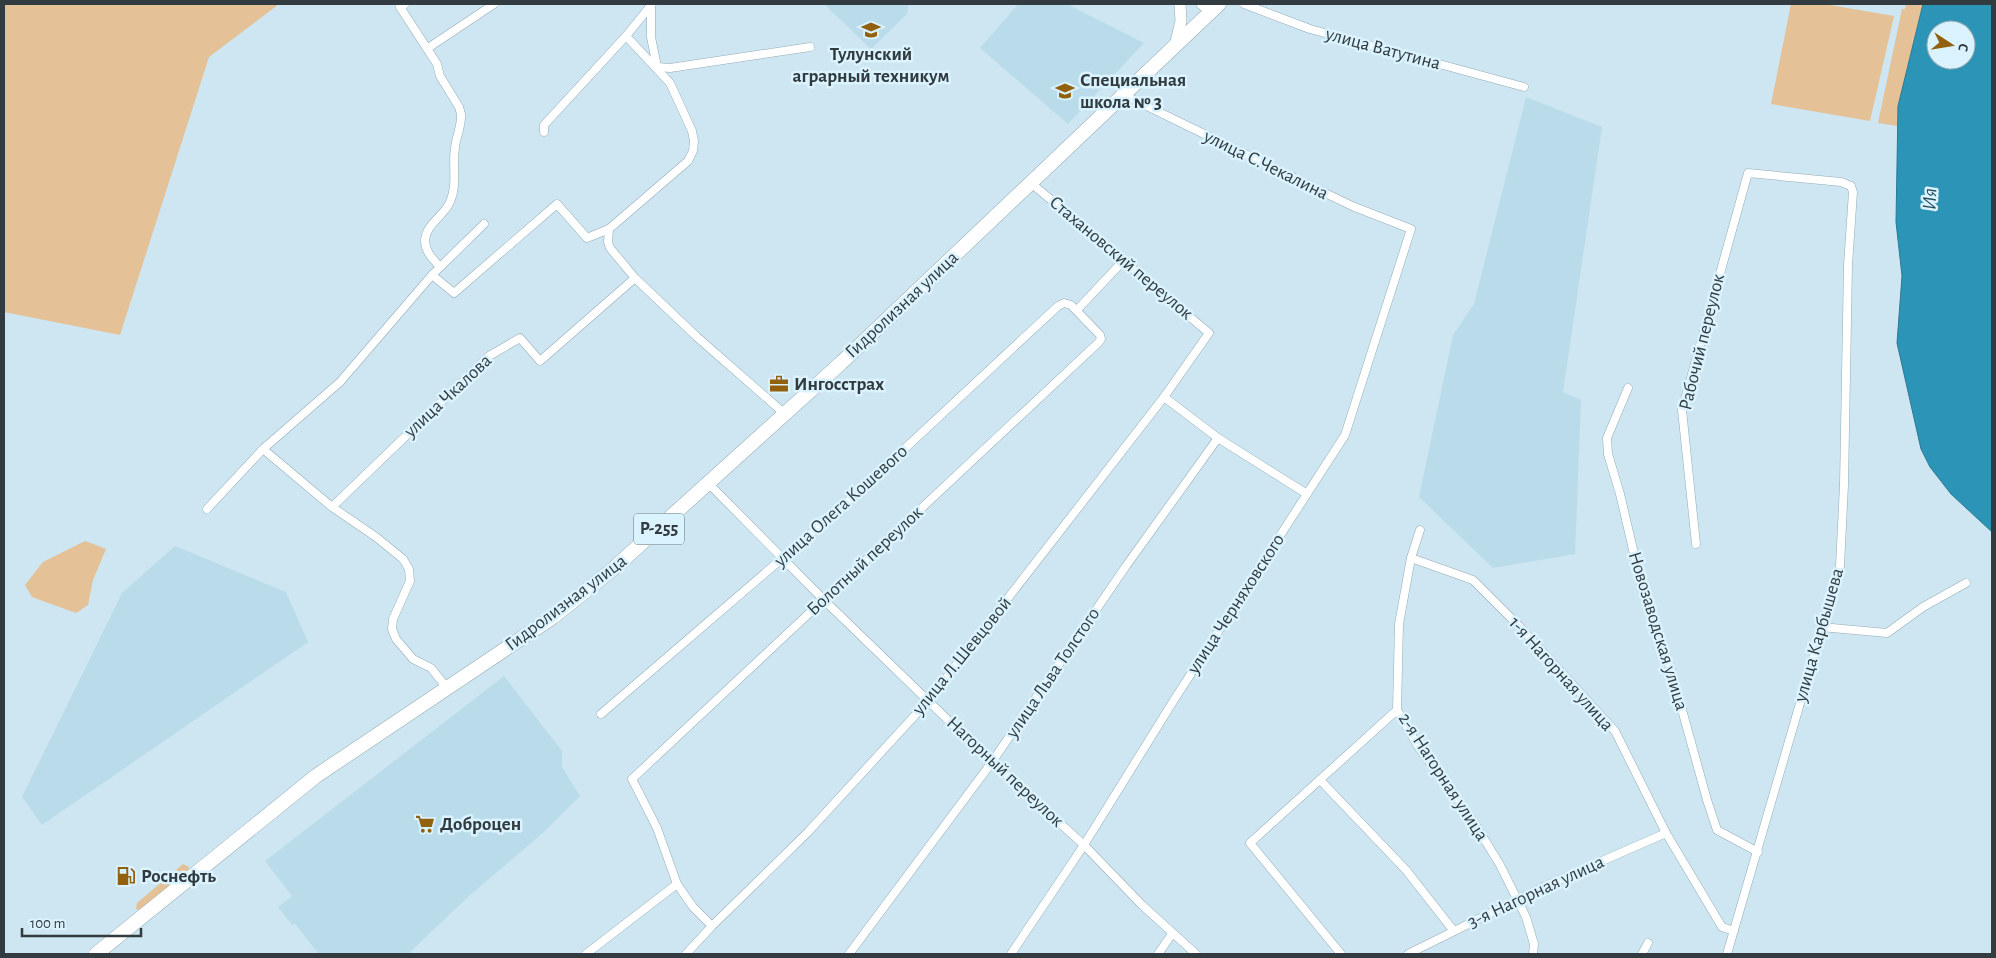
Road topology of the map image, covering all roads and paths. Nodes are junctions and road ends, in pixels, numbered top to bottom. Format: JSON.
{"nodes":[{"id":1,"x":405,"y":4,"type":"edge"},
{"id":2,"x":494,"y":4,"type":"edge"},
{"id":3,"x":651,"y":4,"type":"edge"},
{"id":4,"x":1180,"y":4,"type":"edge"},
{"id":5,"x":1244,"y":4,"type":"edge"},
{"id":6,"x":1211,"y":6,"type":"edge"},
{"id":7,"x":626,"y":36,"type":"junction"},
{"id":8,"x":1175,"y":46,"type":"junction"},
{"id":9,"x":810,"y":47,"type":"dead end"},
{"id":10,"x":428,"y":48,"type":"junction"},
{"id":11,"x":657,"y":67,"type":"junction"},
{"id":12,"x":1524,"y":87,"type":"dead end"},
{"id":13,"x":1124,"y":95,"type":"junction"},
{"id":14,"x":544,"y":132,"type":"dead end"},
{"id":15,"x":1748,"y":173,"type":"joint"},
{"id":16,"x":1031,"y":183,"type":"junction"},
{"id":17,"x":484,"y":224,"type":"dead end"},
{"id":18,"x":609,"y":229,"type":"junction"},
{"id":19,"x":1411,"y":229,"type":"joint"},
{"id":20,"x":1124,"y":260,"type":"junction"},
{"id":21,"x":440,"y":267,"type":"junction"},
{"id":22,"x":432,"y":275,"type":"junction"},
{"id":23,"x":635,"y":278,"type":"junction"},
{"id":24,"x":1077,"y":310,"type":"junction"},
{"id":25,"x":1210,"y":333,"type":"joint"},
{"id":26,"x":1628,"y":388,"type":"dead end"},
{"id":27,"x":1164,"y":397,"type":"junction"},
{"id":28,"x":785,"y":414,"type":"junction"},
{"id":29,"x":1218,"y":438,"type":"junction"},
{"id":30,"x":263,"y":449,"type":"junction"},
{"id":31,"x":709,"y":484,"type":"junction"},
{"id":32,"x":1307,"y":494,"type":"junction"},
{"id":33,"x":332,"y":507,"type":"junction"},
{"id":34,"x":207,"y":510,"type":"dead end"},
{"id":35,"x":1420,"y":530,"type":"dead end"},
{"id":36,"x":1696,"y":544,"type":"dead end"},
{"id":37,"x":783,"y":558,"type":"junction"},
{"id":38,"x":1411,"y":558,"type":"junction"},
{"id":39,"x":1966,"y":583,"type":"dead end"},
{"id":40,"x":824,"y":600,"type":"junction"},
{"id":41,"x":1821,"y":627,"type":"junction"},
{"id":42,"x":447,"y":688,"type":"junction"},
{"id":43,"x":929,"y":700,"type":"junction"},
{"id":44,"x":1397,"y":710,"type":"junction"},
{"id":45,"x":601,"y":714,"type":"dead end"},
{"id":46,"x":992,"y":762,"type":"junction"},
{"id":47,"x":1320,"y":780,"type":"junction"},
{"id":48,"x":1666,"y":833,"type":"junction"},
{"id":49,"x":1084,"y":845,"type":"junction"},
{"id":50,"x":1758,"y":852,"type":"junction"},
{"id":51,"x":677,"y":884,"type":"junction"},
{"id":52,"x":1517,"y":899,"type":"junction"},
{"id":53,"x":712,"y":926,"type":"junction"},
{"id":54,"x":1453,"y":930,"type":"junction"},
{"id":55,"x":1734,"y":931,"type":"junction"},
{"id":56,"x":1172,"y":934,"type":"junction"},
{"id":57,"x":1648,"y":943,"type":"dead end"},
{"id":58,"x":96,"y":954,"type":"edge"},
{"id":59,"x":586,"y":954,"type":"edge"},
{"id":60,"x":686,"y":954,"type":"edge"},
{"id":61,"x":849,"y":954,"type":"edge"},
{"id":62,"x":1012,"y":954,"type":"edge"},
{"id":63,"x":1158,"y":954,"type":"edge"},
{"id":64,"x":1196,"y":954,"type":"edge"},
{"id":65,"x":1341,"y":954,"type":"edge"},
{"id":66,"x":1408,"y":954,"type":"edge"},
{"id":67,"x":1534,"y":954,"type":"edge"},
{"id":68,"x":1642,"y":954,"type":"edge"},
{"id":69,"x":1727,"y":954,"type":"edge"}],
"edges":[{"from":1,"to":10,"type":"street"},
{"from":2,"to":10,"type":"street"},
{"from":3,"to":7,"type":"street"},
{"from":3,"to":11,"type":"street"},
{"from":4,"to":8,"type":"street"},
{"from":5,"to":12,"type":"street","name":"улица Ватутина"},
{"from":6,"to":8,"type":"highway","name":"Гидролизная улица","number":"Р-255"},
{"from":7,"to":11,"type":"street"},
{"from":7,"to":14,"type":"street"},
{"from":8,"to":13,"type":"highway","name":"Гидролизная улица","number":"Р-255"},
{"from":9,"to":11,"type":"street"},
{"from":10,"to":21,"type":"street"},
{"from":11,"to":18,"type":"street"},
{"from":13,"to":16,"type":"highway","name":"Гидролизная улица","number":"Р-255"},
{"from":13,"to":19,"type":"street","name":"улица С.Чекалина"},
{"from":15,"to":36,"type":"street","name":"Рабочий переулок"},
{"from":15,"to":41,"type":"street","name":"улица Карбышева"},
{"from":16,"to":20,"type":"street","name":"Стахановский переулок"},
{"from":16,"to":28,"type":"highway","name":"Гидролизная улица","number":"Р-255"},
{"from":17,"to":21,"type":"street"},
{"from":18,"to":22,"type":"street"},
{"from":18,"to":23,"type":"street"},
{"from":19,"to":32,"type":"street","name":"улица Черняховского"},
{"from":20,"to":24,"type":"street"},
{"from":20,"to":25,"type":"street","name":"Стахановский переулок"},
{"from":21,"to":22,"type":"street"},
{"from":22,"to":30,"type":"street"},
{"from":23,"to":28,"type":"street"},
{"from":23,"to":33,"type":"street","name":"улица Чкалова"},
{"from":24,"to":37,"type":"street","name":"улица Олега Кошевого"},
{"from":24,"to":40,"type":"street","name":"Болотный переулок"},
{"from":25,"to":27,"type":"street","name":"улица Л.Шевцовой"},
{"from":26,"to":50,"type":"street","name":"Новозаводская улица"},
{"from":27,"to":29,"type":"street"},
{"from":27,"to":43,"type":"street","name":"улица Л.Шевцовой"},
{"from":28,"to":31,"type":"highway","name":"Гидролизная улица","number":"Р-255"},
{"from":29,"to":32,"type":"street"},
{"from":29,"to":46,"type":"street","name":"улица Льва Толстого"},
{"from":30,"to":33,"type":"street"},
{"from":30,"to":34,"type":"street"},
{"from":31,"to":37,"type":"street","name":"Нагорный переулок"},
{"from":31,"to":42,"type":"highway","name":"Гидролизная улица","number":"Р-255"},
{"from":32,"to":49,"type":"street","name":"улица Черняховского"},
{"from":33,"to":42,"type":"street"},
{"from":35,"to":38,"type":"street","name":"2-я Нагорная улица"},
{"from":37,"to":40,"type":"street","name":"Нагорный переулок"},
{"from":37,"to":45,"type":"street","name":"улица Олега Кошевого"},
{"from":38,"to":44,"type":"street","name":"2-я Нагорная улица"},
{"from":38,"to":48,"type":"street","name":"1-я Нагорная улица"},
{"from":39,"to":41,"type":"street"},
{"from":40,"to":43,"type":"street","name":"Нагорный переулок"},
{"from":40,"to":51,"type":"street","name":"Болотный переулок"},
{"from":41,"to":50,"type":"street","name":"улица Карбышева"},
{"from":42,"to":58,"type":"highway","name":"Гидролизная улица","number":"Р-255"},
{"from":43,"to":46,"type":"street","name":"Нагорный переулок"},
{"from":43,"to":53,"type":"street","name":"улица Л.Шевцовой"},
{"from":44,"to":47,"type":"street"},
{"from":44,"to":52,"type":"street","name":"2-я Нагорная улица"},
{"from":46,"to":49,"type":"street","name":"Нагорный переулок"},
{"from":46,"to":61,"type":"street","name":"улица Льва Толстого"},
{"from":47,"to":54,"type":"street"},
{"from":47,"to":65,"type":"street"},
{"from":48,"to":52,"type":"street","name":"3-я Нагорная улица"},
{"from":48,"to":55,"type":"street","name":"1-я Нагорная улица"},
{"from":49,"to":56,"type":"street","name":"Нагорный переулок"},
{"from":49,"to":62,"type":"street","name":"улица Черняховского"},
{"from":50,"to":55,"type":"street","name":"улица Карбышева"},
{"from":51,"to":53,"type":"street"},
{"from":51,"to":59,"type":"street"},
{"from":52,"to":54,"type":"street","name":"3-я Нагорная улица"},
{"from":52,"to":67,"type":"street","name":"2-я Нагорная улица"},
{"from":53,"to":60,"type":"street","name":"улица Л.Шевцовой"},
{"from":54,"to":66,"type":"street","name":"3-я Нагорная улица"},
{"from":55,"to":69,"type":"street","name":"улица Карбышева"},
{"from":56,"to":63,"type":"street"},
{"from":56,"to":64,"type":"street","name":"Нагорный переулок"},
{"from":57,"to":68,"type":"street"}]}
